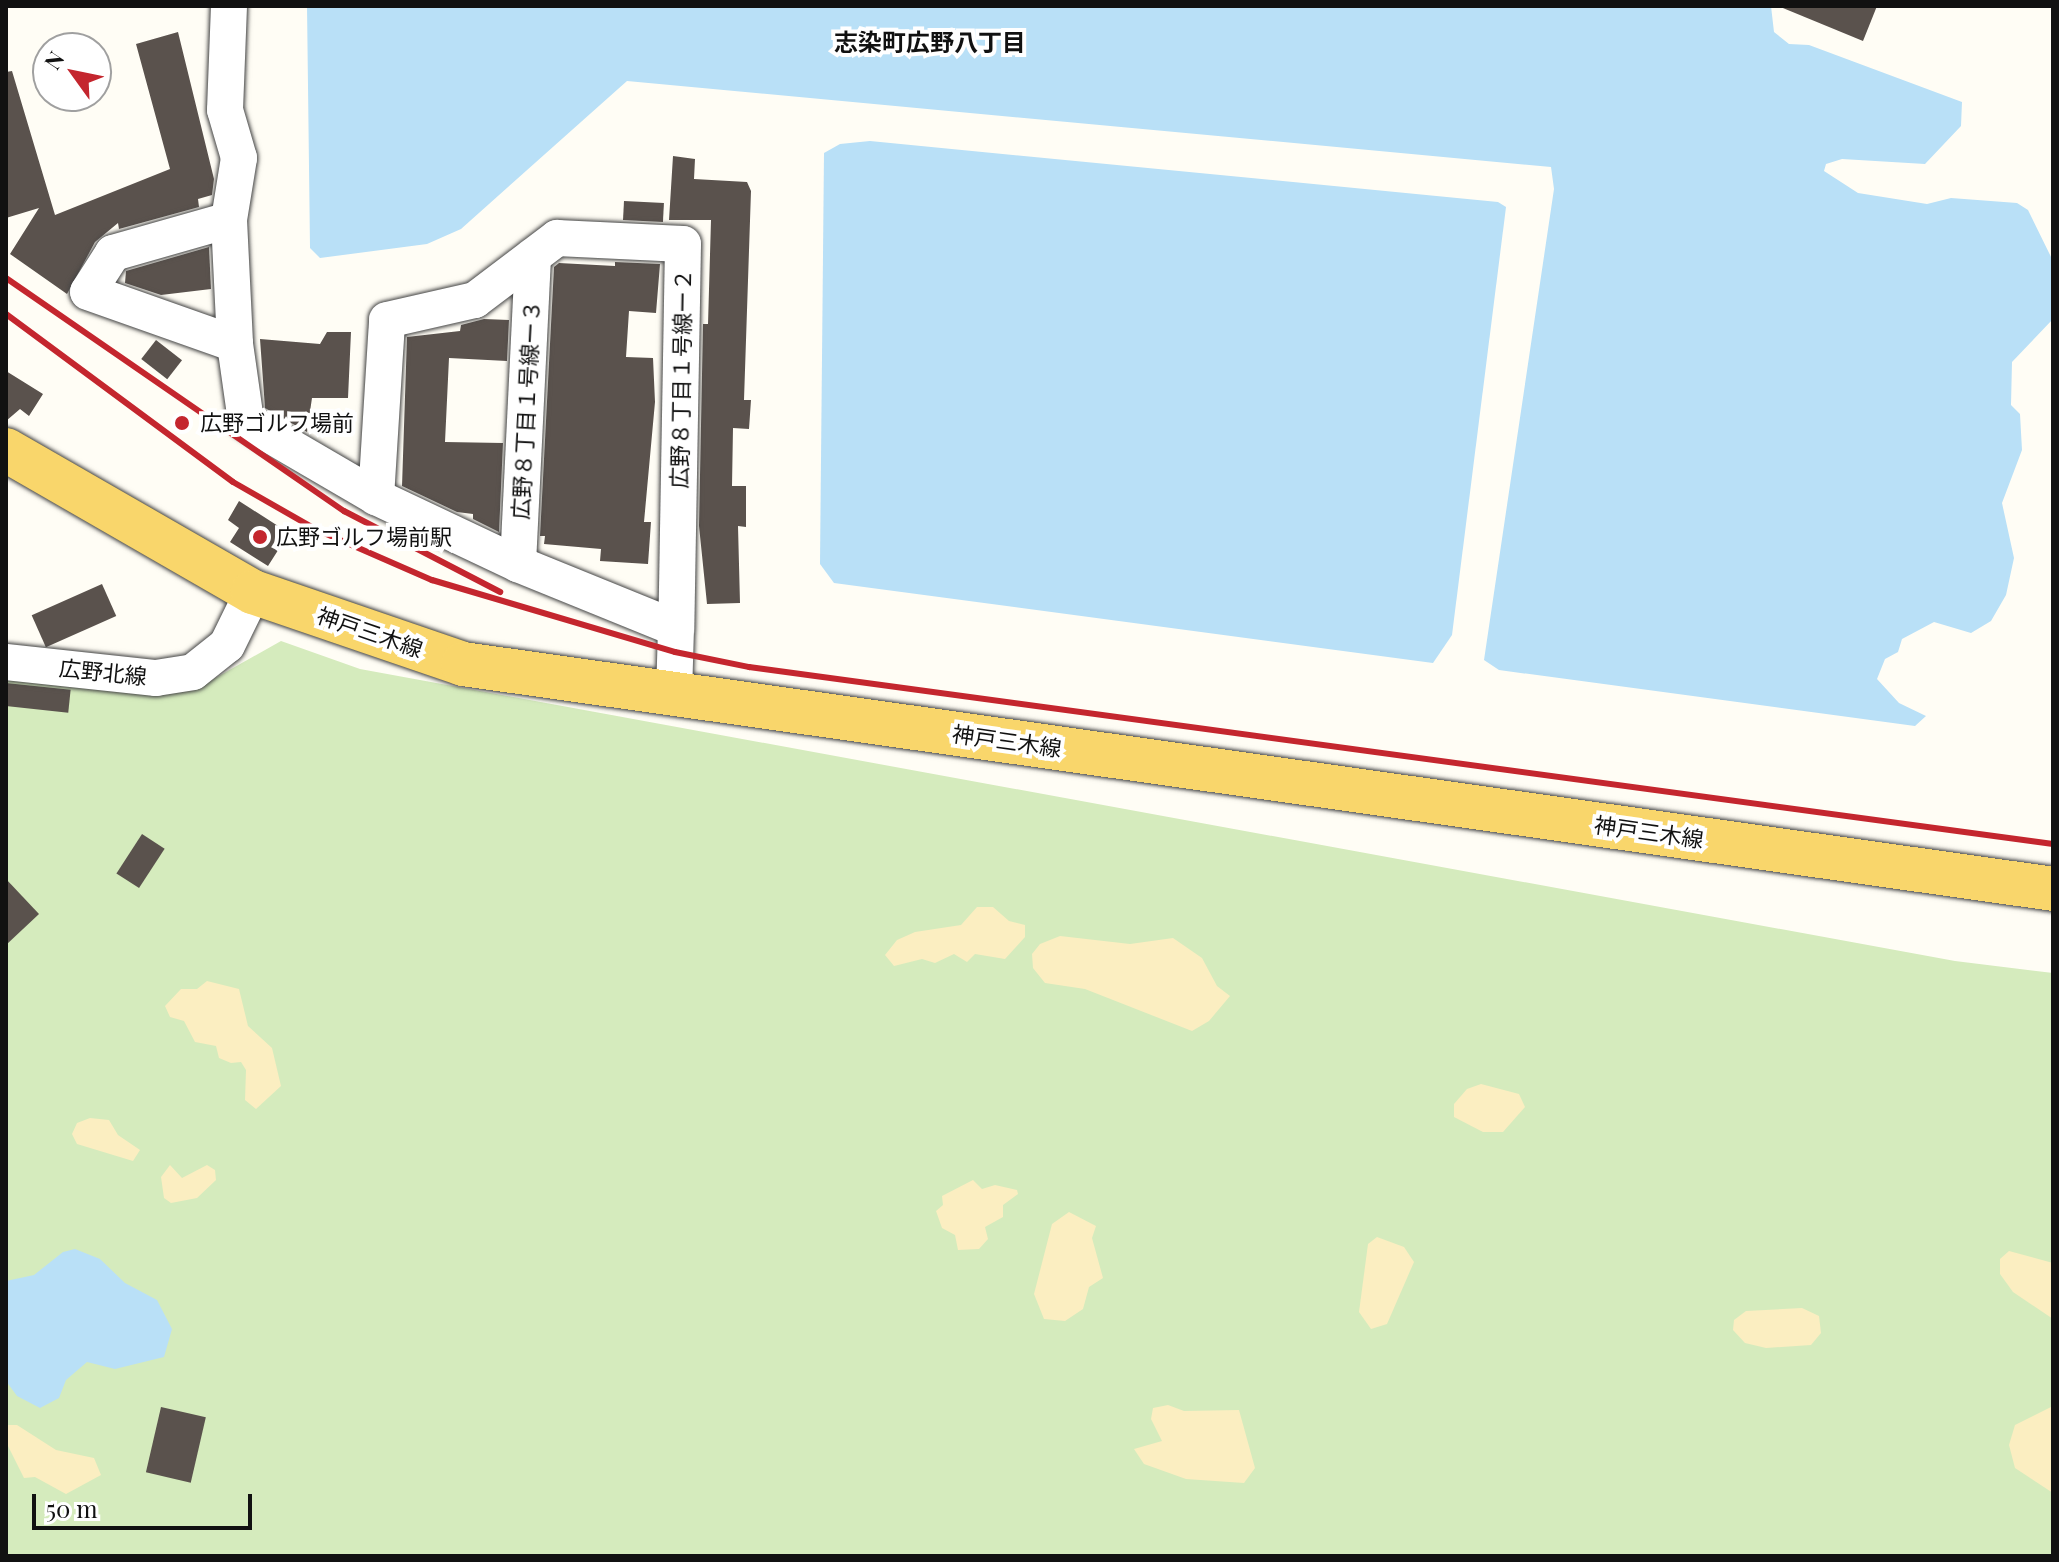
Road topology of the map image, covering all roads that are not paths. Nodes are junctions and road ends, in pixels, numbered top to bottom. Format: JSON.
{"nodes":[{"id":1,"x":229,"y":6,"type":"edge"},
{"id":2,"x":229,"y":220,"type":"junction"},
{"id":3,"x":533,"y":256,"type":"junction"},
{"id":4,"x":235,"y":344,"type":"junction"},
{"id":5,"x":6,"y":450,"type":"edge"},
{"id":6,"x":376,"y":497,"type":"junction"},
{"id":7,"x":518,"y":564,"type":"junction"},
{"id":8,"x":253,"y":592,"type":"junction"},
{"id":9,"x":676,"y":628,"type":"junction"},
{"id":10,"x":6,"y":662,"type":"edge"},
{"id":11,"x":674,"y":694,"type":"junction"},
{"id":12,"x":2053,"y":889,"type":"edge"}],
"edges":[{"from":1,"to":2,"type":"street"},
{"from":2,"to":4,"type":"street"},
{"from":2,"to":4,"type":"street"},
{"from":3,"to":6,"type":"street","name":"広野８丁目１号線ー２"},
{"from":3,"to":7,"type":"street","name":"広野８丁目１号線ー３"},
{"from":3,"to":9,"type":"street","name":"広野８丁目１号線ー２"},
{"from":4,"to":6,"type":"street"},
{"from":5,"to":8,"type":"main road","name":"神戸三木線"},
{"from":6,"to":7,"type":"street"},
{"from":7,"to":9,"type":"street"},
{"from":8,"to":10,"type":"street","name":"広野北線"},
{"from":8,"to":11,"type":"main road","name":"神戸三木線"},
{"from":9,"to":11,"type":"street"},
{"from":11,"to":12,"type":"main road","name":"神戸三木線"}]}
